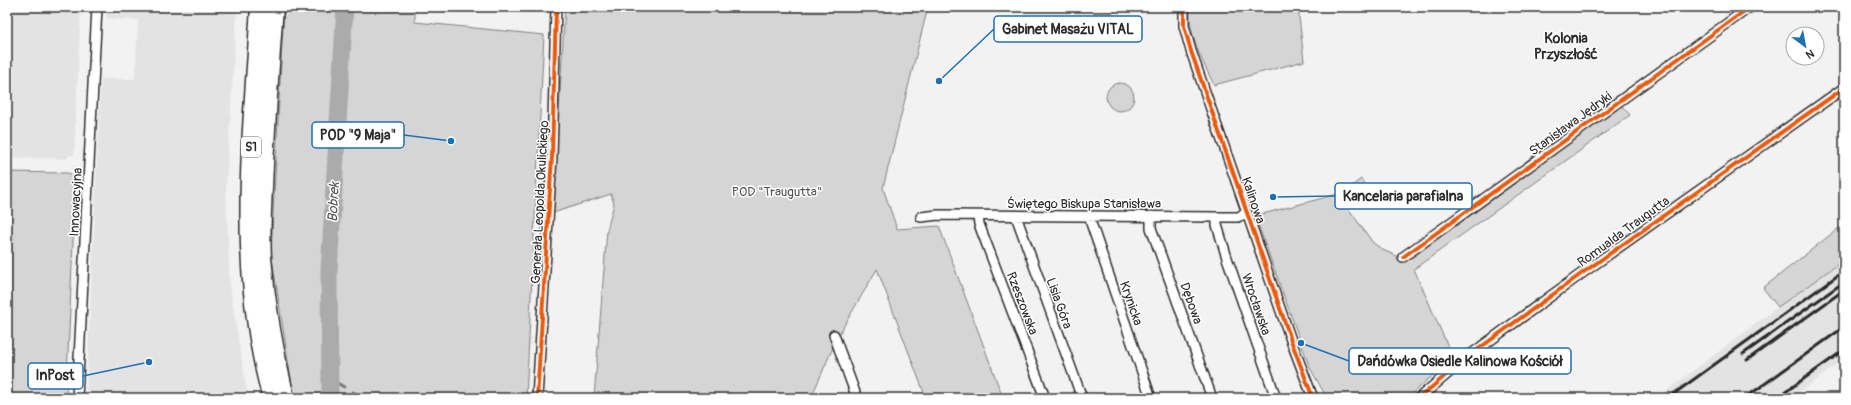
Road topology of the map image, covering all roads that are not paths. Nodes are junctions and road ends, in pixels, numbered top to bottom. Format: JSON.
{"nodes":[{"id":1,"x":96,"y":7,"type":"edge"},
{"id":2,"x":259,"y":7,"type":"edge"},
{"id":3,"x":275,"y":7,"type":"edge"},
{"id":4,"x":556,"y":7,"type":"edge"},
{"id":5,"x":1184,"y":7,"type":"edge"},
{"id":6,"x":1750,"y":7,"type":"edge"},
{"id":7,"x":1844,"y":88,"type":"edge"},
{"id":8,"x":1248,"y":213,"type":"junction"},
{"id":9,"x":978,"y":216,"type":"junction"},
{"id":10,"x":1016,"y":216,"type":"junction"},
{"id":11,"x":1090,"y":216,"type":"junction"},
{"id":12,"x":1151,"y":216,"type":"junction"},
{"id":13,"x":921,"y":217,"type":"dead end"},
{"id":14,"x":1217,"y":217,"type":"junction"},
{"id":15,"x":1403,"y":257,"type":"dead end"},
{"id":16,"x":834,"y":335,"type":"dead end"},
{"id":17,"x":77,"y":398,"type":"edge"},
{"id":18,"x":271,"y":398,"type":"edge"},
{"id":19,"x":286,"y":398,"type":"edge"},
{"id":20,"x":538,"y":398,"type":"edge"},
{"id":21,"x":857,"y":398,"type":"edge"},
{"id":22,"x":1045,"y":398,"type":"edge"},
{"id":23,"x":1082,"y":398,"type":"edge"},
{"id":24,"x":1152,"y":398,"type":"edge"},
{"id":25,"x":1212,"y":398,"type":"edge"},
{"id":26,"x":1276,"y":398,"type":"edge"},
{"id":27,"x":1313,"y":398,"type":"edge"},
{"id":28,"x":1419,"y":398,"type":"edge"}],
"edges":[{"from":1,"to":17,"type":"street","name":"Innowacyjna"},
{"from":2,"to":18,"type":"highway","number":"S1"},
{"from":3,"to":19,"type":"highway","number":"S1"},
{"from":4,"to":20,"type":"street","name":"Generała Leopolda Okulickiego"},
{"from":5,"to":8,"type":"street","name":"Kalinowa"},
{"from":6,"to":15,"type":"street","name":"Stanisława Jędryki"},
{"from":7,"to":28,"type":"street","name":"Romualda Traugutta"},
{"from":8,"to":14,"type":"street","name":"Świętego Biskupa Stanisława"},
{"from":8,"to":27,"type":"street","name":"Kalinowa"},
{"from":9,"to":10,"type":"street","name":"Świętego Biskupa Stanisława"},
{"from":9,"to":13,"type":"street","name":"Świętego Biskupa Stanisława"},
{"from":9,"to":22,"type":"street","name":"Rzeszowska"},
{"from":10,"to":11,"type":"street","name":"Świętego Biskupa Stanisława"},
{"from":10,"to":23,"type":"street","name":"Lisia Góra"},
{"from":11,"to":12,"type":"street","name":"Świętego Biskupa Stanisława"},
{"from":11,"to":24,"type":"street","name":"Krynicka"},
{"from":12,"to":14,"type":"street","name":"Świętego Biskupa Stanisława"},
{"from":12,"to":25,"type":"street","name":"Dębowa"},
{"from":14,"to":26,"type":"street","name":"Wrocławska"},
{"from":16,"to":21,"type":"street"}]}
